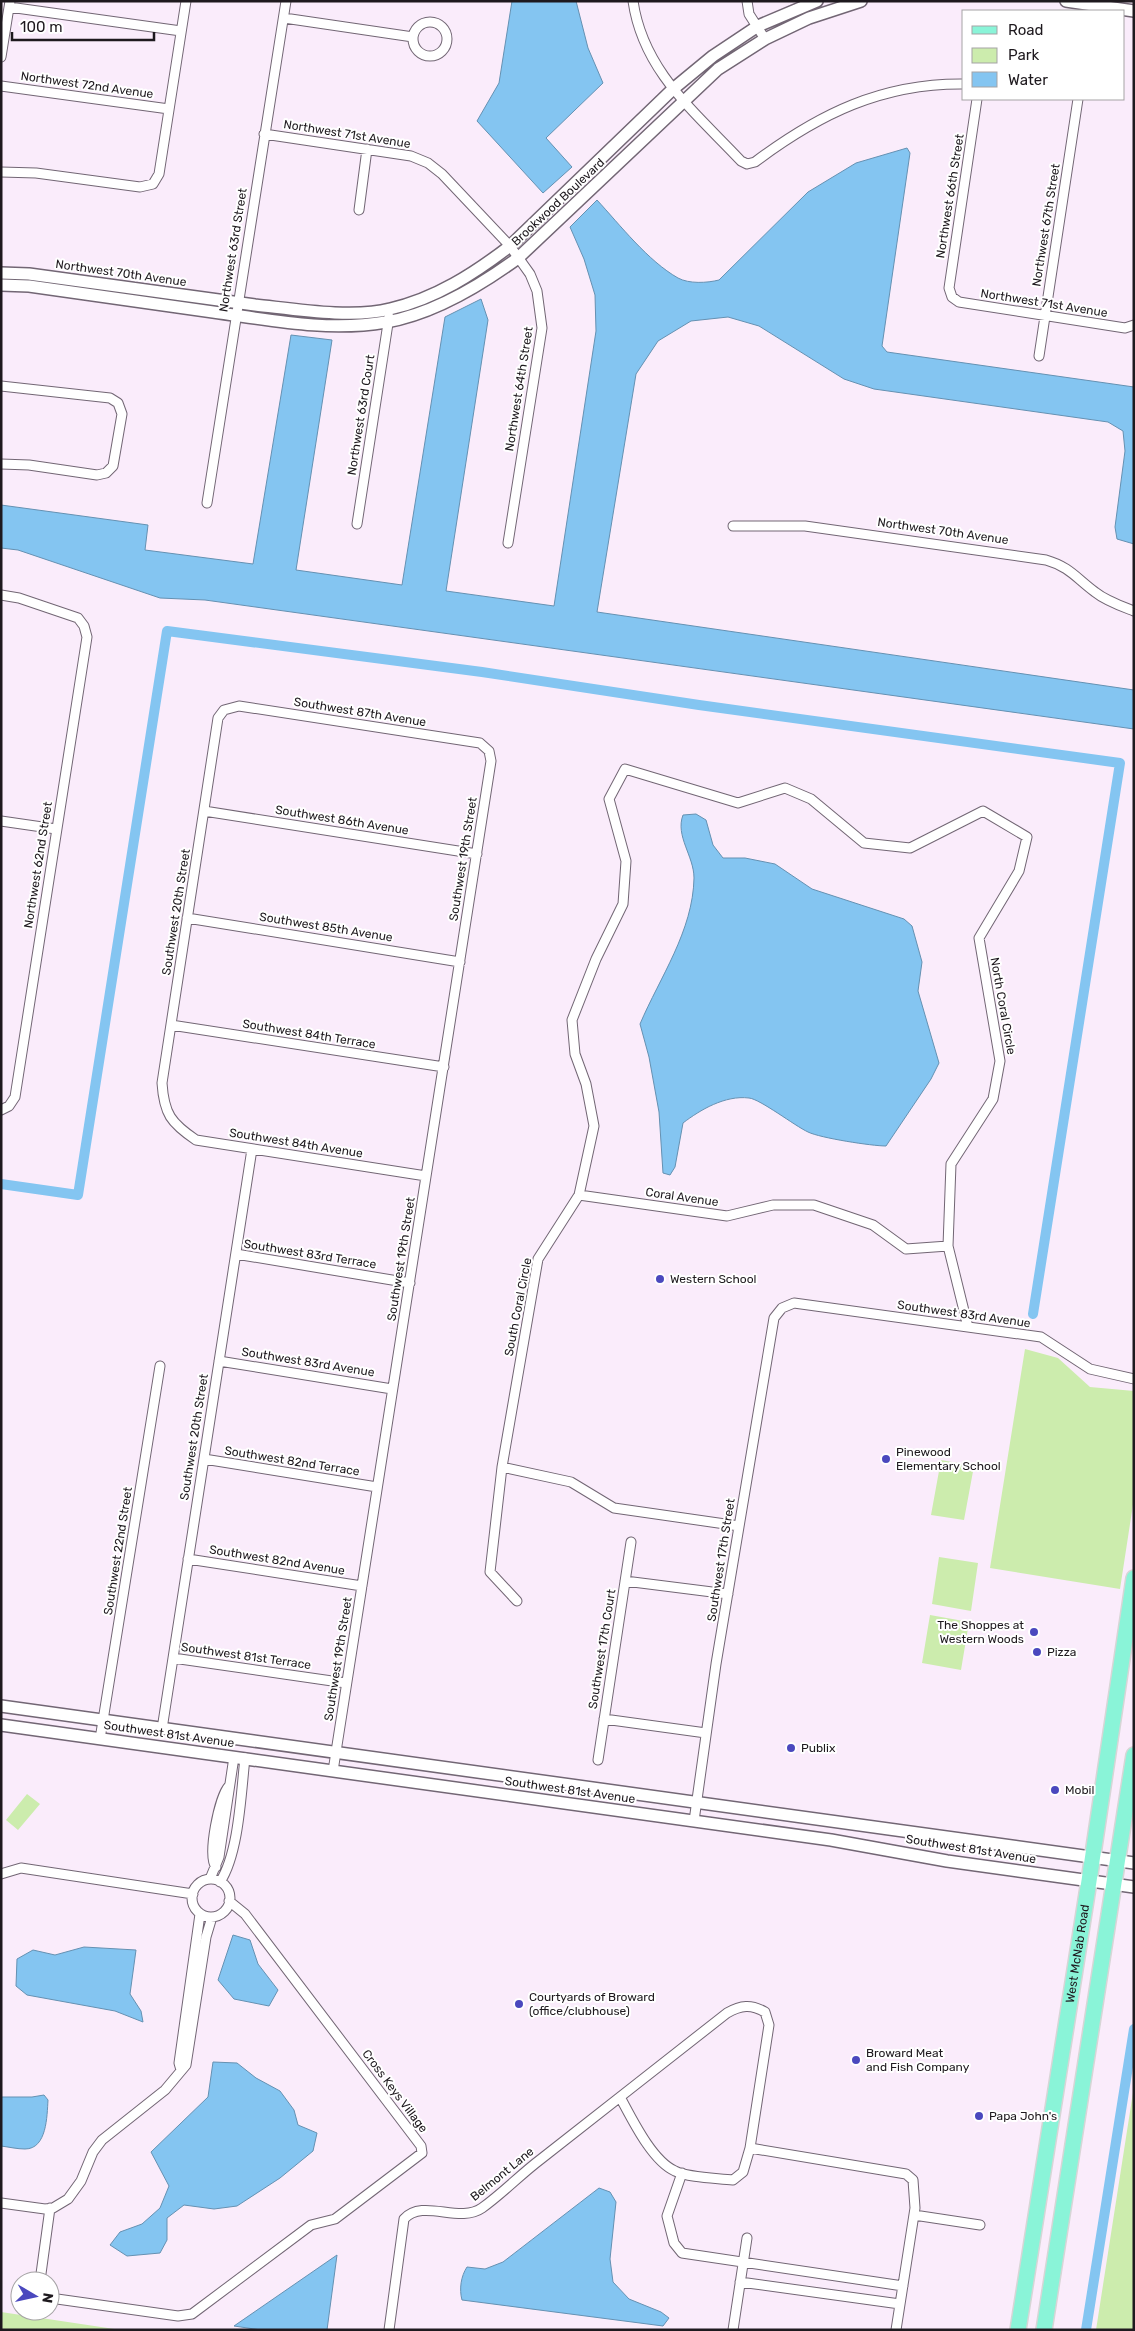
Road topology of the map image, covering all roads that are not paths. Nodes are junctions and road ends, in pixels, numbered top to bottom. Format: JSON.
{"nodes":[{"id":1,"x":186,"y":1,"type":"edge"},
{"id":2,"x":286,"y":1,"type":"edge"},
{"id":3,"x":633,"y":1,"type":"edge"},
{"id":4,"x":747,"y":1,"type":"edge"},
{"id":5,"x":817,"y":1,"type":"edge"},
{"id":6,"x":1066,"y":1,"type":"edge"},
{"id":7,"x":855,"y":2,"type":"edge"},
{"id":8,"x":9,"y":4,"type":"edge"},
{"id":9,"x":1093,"y":6,"type":"edge"},
{"id":10,"x":1134,"y":10,"type":"edge"},
{"id":11,"x":284,"y":18,"type":"junction"},
{"id":12,"x":758,"y":26,"type":"junction"},
{"id":13,"x":181,"y":31,"type":"junction"},
{"id":14,"x":413,"y":37,"type":"dead end"},
{"id":15,"x":765,"y":39,"type":"junction"},
{"id":16,"x":1,"y":57,"type":"edge"},
{"id":17,"x":962,"y":84,"type":"edge"},
{"id":18,"x":1,"y":86,"type":"edge"},
{"id":19,"x":674,"y":89,"type":"junction"},
{"id":20,"x":684,"y":100,"type":"junction"},
{"id":21,"x":977,"y":100,"type":"edge"},
{"id":22,"x":1078,"y":100,"type":"edge"},
{"id":23,"x":169,"y":109,"type":"junction"},
{"id":24,"x":264,"y":134,"type":"junction"},
{"id":25,"x":367,"y":149,"type":"junction"},
{"id":26,"x":1,"y":172,"type":"edge"},
{"id":27,"x":358,"y":210,"type":"dead end"},
{"id":28,"x":510,"y":246,"type":"junction"},
{"id":29,"x":518,"y":258,"type":"junction"},
{"id":30,"x":1,"y":273,"type":"edge"},
{"id":31,"x":1,"y":285,"type":"edge"},
{"id":32,"x":952,"y":297,"type":"joint"},
{"id":33,"x":238,"y":303,"type":"junction"},
{"id":34,"x":390,"y":310,"type":"junction"},
{"id":35,"x":236,"y":315,"type":"junction"},
{"id":36,"x":1044,"y":316,"type":"junction"},
{"id":37,"x":388,"y":322,"type":"junction"},
{"id":38,"x":1134,"y":326,"type":"edge"},
{"id":39,"x":1039,"y":356,"type":"dead end"},
{"id":40,"x":1,"y":386,"type":"edge"},
{"id":41,"x":1,"y":464,"type":"edge"},
{"id":42,"x":207,"y":503,"type":"dead end"},
{"id":43,"x":357,"y":524,"type":"dead end"},
{"id":44,"x":733,"y":526,"type":"dead end"},
{"id":45,"x":508,"y":544,"type":"dead end"},
{"id":46,"x":1,"y":594,"type":"edge"},
{"id":47,"x":1134,"y":610,"type":"edge"},
{"id":48,"x":224,"y":710,"type":"joint"},
{"id":49,"x":489,"y":751,"type":"joint"},
{"id":50,"x":625,"y":769,"type":"joint"},
{"id":51,"x":204,"y":811,"type":"junction"},
{"id":52,"x":1,"y":821,"type":"edge"},
{"id":53,"x":56,"y":829,"type":"junction"},
{"id":54,"x":477,"y":854,"type":"junction"},
{"id":55,"x":187,"y":918,"type":"junction"},
{"id":56,"x":460,"y":962,"type":"junction"},
{"id":57,"x":171,"y":1025,"type":"junction"},
{"id":58,"x":444,"y":1067,"type":"junction"},
{"id":59,"x":5,"y":1108,"type":"edge"},
{"id":60,"x":170,"y":1118,"type":"joint"},
{"id":61,"x":252,"y":1149,"type":"junction"},
{"id":62,"x":426,"y":1176,"type":"junction"},
{"id":63,"x":579,"y":1195,"type":"junction"},
{"id":64,"x":948,"y":1246,"type":"junction"},
{"id":65,"x":236,"y":1254,"type":"junction"},
{"id":66,"x":410,"y":1283,"type":"junction"},
{"id":67,"x":782,"y":1308,"type":"joint"},
{"id":68,"x":968,"y":1327,"type":"junction"},
{"id":69,"x":219,"y":1360,"type":"junction"},
{"id":70,"x":160,"y":1366,"type":"dead end"},
{"id":71,"x":1134,"y":1379,"type":"edge"},
{"id":72,"x":392,"y":1389,"type":"junction"},
{"id":73,"x":204,"y":1459,"type":"junction"},
{"id":74,"x":502,"y":1468,"type":"junction"},
{"id":75,"x":377,"y":1488,"type":"junction"},
{"id":76,"x":739,"y":1526,"type":"junction"},
{"id":77,"x":631,"y":1542,"type":"dead end"},
{"id":78,"x":188,"y":1559,"type":"junction"},
{"id":79,"x":1134,"y":1578,"type":"edge"},
{"id":80,"x":625,"y":1581,"type":"junction"},
{"id":81,"x":362,"y":1586,"type":"junction"},
{"id":82,"x":728,"y":1594,"type":"junction"},
{"id":83,"x":517,"y":1601,"type":"dead end"},
{"id":84,"x":173,"y":1658,"type":"junction"},
{"id":85,"x":346,"y":1683,"type":"junction"},
{"id":86,"x":1,"y":1706,"type":"edge"},
{"id":87,"x":604,"y":1719,"type":"junction"},
{"id":88,"x":103,"y":1721,"type":"junction"},
{"id":89,"x":1,"y":1725,"type":"edge"},
{"id":90,"x":162,"y":1729,"type":"junction"},
{"id":91,"x":706,"y":1733,"type":"junction"},
{"id":92,"x":100,"y":1738,"type":"junction"},
{"id":93,"x":336,"y":1754,"type":"junction"},
{"id":94,"x":1134,"y":1755,"type":"edge"},
{"id":95,"x":240,"y":1757,"type":"junction"},
{"id":96,"x":598,"y":1760,"type":"dead end"},
{"id":97,"x":333,"y":1771,"type":"junction"},
{"id":98,"x":230,"y":1784,"type":"junction"},
{"id":99,"x":696,"y":1803,"type":"junction"},
{"id":100,"x":694,"y":1821,"type":"junction"},
{"id":101,"x":224,"y":1832,"type":"junction"},
{"id":102,"x":236,"y":1833,"type":"junction"},
{"id":103,"x":1092,"y":1858,"type":"junction"},
{"id":104,"x":1118,"y":1861,"type":"junction"},
{"id":105,"x":1134,"y":1863,"type":"edge"},
{"id":106,"x":216,"y":1867,"type":"junction"},
{"id":107,"x":1,"y":1874,"type":"edge"},
{"id":108,"x":210,"y":1879,"type":"junction"},
{"id":109,"x":1089,"y":1881,"type":"junction"},
{"id":110,"x":220,"y":1882,"type":"junction"},
{"id":111,"x":1114,"y":1884,"type":"junction"},
{"id":112,"x":1134,"y":1887,"type":"edge"},
{"id":113,"x":192,"y":1894,"type":"junction"},
{"id":114,"x":229,"y":1900,"type":"junction"},
{"id":115,"x":200,"y":1914,"type":"junction"},
{"id":116,"x":212,"y":1917,"type":"junction"},
{"id":117,"x":181,"y":2070,"type":"junction"},
{"id":118,"x":620,"y":2097,"type":"junction"},
{"id":119,"x":750,"y":2148,"type":"junction"},
{"id":120,"x":1047,"y":2148,"type":"junction"},
{"id":121,"x":1072,"y":2151,"type":"junction"},
{"id":122,"x":682,"y":2173,"type":"junction"},
{"id":123,"x":1,"y":2203,"type":"edge"},
{"id":124,"x":50,"y":2208,"type":"junction"},
{"id":125,"x":914,"y":2215,"type":"junction"},
{"id":126,"x":980,"y":2226,"type":"dead end"},
{"id":127,"x":747,"y":2238,"type":"dead end"},
{"id":128,"x":743,"y":2263,"type":"junction"},
{"id":129,"x":41,"y":2271,"type":"edge"},
{"id":130,"x":740,"y":2282,"type":"junction"},
{"id":131,"x":903,"y":2286,"type":"junction"},
{"id":132,"x":60,"y":2299,"type":"edge"},
{"id":133,"x":900,"y":2304,"type":"junction"},
{"id":134,"x":389,"y":2330,"type":"edge"},
{"id":135,"x":733,"y":2330,"type":"edge"},
{"id":136,"x":897,"y":2330,"type":"edge"},
{"id":137,"x":1018,"y":2330,"type":"edge"},
{"id":138,"x":1044,"y":2330,"type":"edge"}],
"edges":[{"from":1,"to":13,"type":"street"},
{"from":2,"to":11,"type":"street","name":"Northwest 63rd Street"},
{"from":3,"to":19,"type":"street"},
{"from":4,"to":12,"type":"street"},
{"from":5,"to":12,"type":"street","name":"Brookwood Boulevard"},
{"from":6,"to":9,"type":"street"},
{"from":7,"to":15,"type":"street","name":"Brookwood Boulevard"},
{"from":8,"to":13,"type":"street"},
{"from":8,"to":16,"type":"street"},
{"from":9,"to":10,"type":"street"},
{"from":11,"to":14,"type":"street"},
{"from":11,"to":24,"type":"street","name":"Northwest 63rd Street"},
{"from":12,"to":15,"type":"street"},
{"from":12,"to":19,"type":"street","name":"Brookwood Boulevard"},
{"from":13,"to":23,"type":"street"},
{"from":15,"to":20,"type":"street","name":"Brookwood Boulevard"},
{"from":17,"to":20,"type":"street"},
{"from":18,"to":23,"type":"street","name":"Northwest 72nd Avenue"},
{"from":19,"to":20,"type":"street"},
{"from":19,"to":28,"type":"street","name":"Brookwood Boulevard"},
{"from":20,"to":29,"type":"street","name":"Brookwood Boulevard"},
{"from":21,"to":32,"type":"street","name":"Northwest 66th Street"},
{"from":22,"to":36,"type":"street","name":"Northwest 67th Street"},
{"from":23,"to":26,"type":"street"},
{"from":24,"to":25,"type":"street","name":"Northwest 71st Avenue"},
{"from":24,"to":33,"type":"street","name":"Northwest 63rd Street"},
{"from":25,"to":27,"type":"street"},
{"from":25,"to":28,"type":"street","name":"Northwest 71st Avenue"},
{"from":28,"to":29,"type":"street","name":"Northwest 64th Street"},
{"from":28,"to":34,"type":"street","name":"Brookwood Boulevard"},
{"from":29,"to":37,"type":"street","name":"Brookwood Boulevard"},
{"from":29,"to":45,"type":"street","name":"Northwest 64th Street"},
{"from":30,"to":33,"type":"street","name":"Northwest 70th Avenue"},
{"from":31,"to":35,"type":"street","name":"Northwest 70th Avenue"},
{"from":32,"to":36,"type":"street","name":"Northwest 71st Avenue"},
{"from":33,"to":34,"type":"street","name":"Brookwood Boulevard"},
{"from":33,"to":35,"type":"street","name":"Northwest 63rd Street"},
{"from":34,"to":37,"type":"street","name":"Northwest 63rd Court"},
{"from":35,"to":37,"type":"street","name":"Brookwood Boulevard"},
{"from":35,"to":42,"type":"street","name":"Northwest 63rd Street"},
{"from":36,"to":38,"type":"street","name":"Northwest 71st Avenue"},
{"from":36,"to":39,"type":"street","name":"Northwest 67th Street"},
{"from":37,"to":43,"type":"street","name":"Northwest 63rd Court"},
{"from":40,"to":41,"type":"street"},
{"from":44,"to":47,"type":"street","name":"Northwest 70th Avenue"},
{"from":46,"to":53,"type":"street","name":"Northwest 62nd Street"},
{"from":48,"to":49,"type":"street","name":"Southwest 87th Avenue"},
{"from":48,"to":51,"type":"street","name":"Southwest 20th Street"},
{"from":49,"to":54,"type":"street","name":"Southwest 19th Street"},
{"from":50,"to":63,"type":"street","name":"South Coral Circle"},
{"from":50,"to":64,"type":"street","name":"North Coral Circle"},
{"from":51,"to":54,"type":"street","name":"Southwest 86th Avenue"},
{"from":51,"to":55,"type":"street","name":"Southwest 20th Street"},
{"from":52,"to":53,"type":"street"},
{"from":53,"to":59,"type":"street","name":"Northwest 62nd Street"},
{"from":54,"to":56,"type":"street","name":"Southwest 19th Street"},
{"from":55,"to":56,"type":"street","name":"Southwest 85th Avenue"},
{"from":55,"to":57,"type":"street","name":"Southwest 20th Street"},
{"from":56,"to":58,"type":"street","name":"Southwest 19th Street"},
{"from":57,"to":58,"type":"street","name":"Southwest 84th Terrace"},
{"from":57,"to":60,"type":"street","name":"Southwest 20th Street"},
{"from":58,"to":62,"type":"street","name":"Southwest 19th Street"},
{"from":60,"to":61,"type":"street","name":"Southwest 84th Avenue"},
{"from":61,"to":62,"type":"street","name":"Southwest 84th Avenue"},
{"from":61,"to":65,"type":"street","name":"Southwest 20th Street"},
{"from":62,"to":66,"type":"street","name":"Southwest 19th Street"},
{"from":63,"to":64,"type":"street","name":"Coral Avenue"},
{"from":63,"to":74,"type":"street","name":"South Coral Circle"},
{"from":64,"to":68,"type":"street","name":"North Coral Circle"},
{"from":65,"to":66,"type":"street","name":"Southwest 83rd Terrace"},
{"from":65,"to":69,"type":"street","name":"Southwest 20th Street"},
{"from":66,"to":72,"type":"street","name":"Southwest 19th Street"},
{"from":67,"to":68,"type":"street","name":"Southwest 83rd Avenue"},
{"from":67,"to":76,"type":"street","name":"Southwest 17th Street"},
{"from":68,"to":71,"type":"street","name":"Southwest 83rd Avenue"},
{"from":69,"to":72,"type":"street","name":"Southwest 83rd Avenue"},
{"from":69,"to":73,"type":"street","name":"Southwest 20th Street"},
{"from":70,"to":88,"type":"street","name":"Southwest 22nd Street"},
{"from":72,"to":75,"type":"street","name":"Southwest 19th Street"},
{"from":73,"to":75,"type":"street","name":"Southwest 82nd Terrace"},
{"from":73,"to":78,"type":"street","name":"Southwest 20th Street"},
{"from":74,"to":76,"type":"street"},
{"from":74,"to":83,"type":"street","name":"South Coral Circle"},
{"from":75,"to":81,"type":"street","name":"Southwest 19th Street"},
{"from":76,"to":82,"type":"street","name":"Southwest 17th Street"},
{"from":77,"to":80,"type":"street","name":"Southwest 17th Court"},
{"from":78,"to":81,"type":"street","name":"Southwest 82nd Avenue"},
{"from":78,"to":84,"type":"street","name":"Southwest 20th Street"},
{"from":79,"to":103,"type":"main road","name":"West McNab Road"},
{"from":80,"to":82,"type":"street"},
{"from":80,"to":87,"type":"street","name":"Southwest 17th Court"},
{"from":81,"to":85,"type":"street","name":"Southwest 19th Street"},
{"from":82,"to":91,"type":"street","name":"Southwest 17th Street"},
{"from":84,"to":85,"type":"street","name":"Southwest 81st Terrace"},
{"from":84,"to":90,"type":"street","name":"Southwest 20th Street"},
{"from":85,"to":93,"type":"street","name":"Southwest 19th Street"},
{"from":86,"to":88,"type":"street","name":"Southwest 81st Avenue"},
{"from":87,"to":91,"type":"street"},
{"from":87,"to":96,"type":"street","name":"Southwest 17th Court"},
{"from":88,"to":90,"type":"street","name":"Southwest 81st Avenue"},
{"from":88,"to":92,"type":"street","name":"Southwest 22nd Street"},
{"from":89,"to":92,"type":"street","name":"Southwest 81st Avenue"},
{"from":90,"to":93,"type":"street","name":"Southwest 81st Avenue"},
{"from":91,"to":99,"type":"street","name":"Southwest 17th Street"},
{"from":92,"to":95,"type":"street","name":"Southwest 81st Avenue"},
{"from":93,"to":97,"type":"street","name":"Southwest 19th Street"},
{"from":93,"to":99,"type":"street","name":"Southwest 81st Avenue"},
{"from":94,"to":104,"type":"main road","name":"West McNab Road"},
{"from":95,"to":97,"type":"street","name":"Southwest 81st Avenue"},
{"from":95,"to":98,"type":"street"},
{"from":95,"to":102,"type":"street"},
{"from":97,"to":100,"type":"street","name":"Southwest 81st Avenue"},
{"from":98,"to":101,"type":"street"},
{"from":98,"to":106,"type":"street"},
{"from":99,"to":100,"type":"street","name":"Southwest 17th Street"},
{"from":99,"to":103,"type":"street","name":"Southwest 81st Avenue"},
{"from":100,"to":109,"type":"street","name":"Southwest 81st Avenue"},
{"from":101,"to":102,"type":"street"},
{"from":101,"to":106,"type":"street"},
{"from":102,"to":110,"type":"street"},
{"from":103,"to":104,"type":"street","name":"Southwest 81st Avenue"},
{"from":103,"to":109,"type":"main road","name":"West McNab Road"},
{"from":104,"to":105,"type":"street","name":"Southwest 81st Avenue"},
{"from":104,"to":111,"type":"main road","name":"West McNab Road"},
{"from":106,"to":108,"type":"street"},
{"from":107,"to":113,"type":"street"},
{"from":108,"to":110,"type":"street"},
{"from":108,"to":113,"type":"street"},
{"from":109,"to":111,"type":"street","name":"Southwest 81st Avenue"},
{"from":109,"to":120,"type":"main road","name":"West McNab Road"},
{"from":110,"to":114,"type":"street"},
{"from":111,"to":112,"type":"street","name":"Southwest 81st Avenue"},
{"from":111,"to":121,"type":"main road","name":"West McNab Road"},
{"from":113,"to":115,"type":"street"},
{"from":114,"to":116,"type":"street"},
{"from":114,"to":132,"type":"street","name":"Cross Keys Village"},
{"from":115,"to":116,"type":"street"},
{"from":115,"to":117,"type":"street"},
{"from":116,"to":117,"type":"street"},
{"from":117,"to":124,"type":"street"},
{"from":118,"to":119,"type":"street","name":"Belmont Lane"},
{"from":118,"to":122,"type":"street","name":"Belmont Lane"},
{"from":118,"to":134,"type":"street","name":"Belmont Lane"},
{"from":119,"to":122,"type":"street","name":"Belmont Lane"},
{"from":119,"to":125,"type":"street"},
{"from":120,"to":121,"type":"main road"},
{"from":120,"to":137,"type":"main road","name":"West McNab Road"},
{"from":121,"to":138,"type":"main road","name":"West McNab Road"},
{"from":122,"to":128,"type":"street"},
{"from":123,"to":124,"type":"street"},
{"from":124,"to":129,"type":"street"},
{"from":125,"to":126,"type":"street"},
{"from":125,"to":131,"type":"street"},
{"from":127,"to":128,"type":"street"},
{"from":128,"to":130,"type":"street"},
{"from":128,"to":131,"type":"street"},
{"from":130,"to":133,"type":"street"},
{"from":130,"to":135,"type":"street"},
{"from":131,"to":133,"type":"street"},
{"from":133,"to":136,"type":"street"}]}
